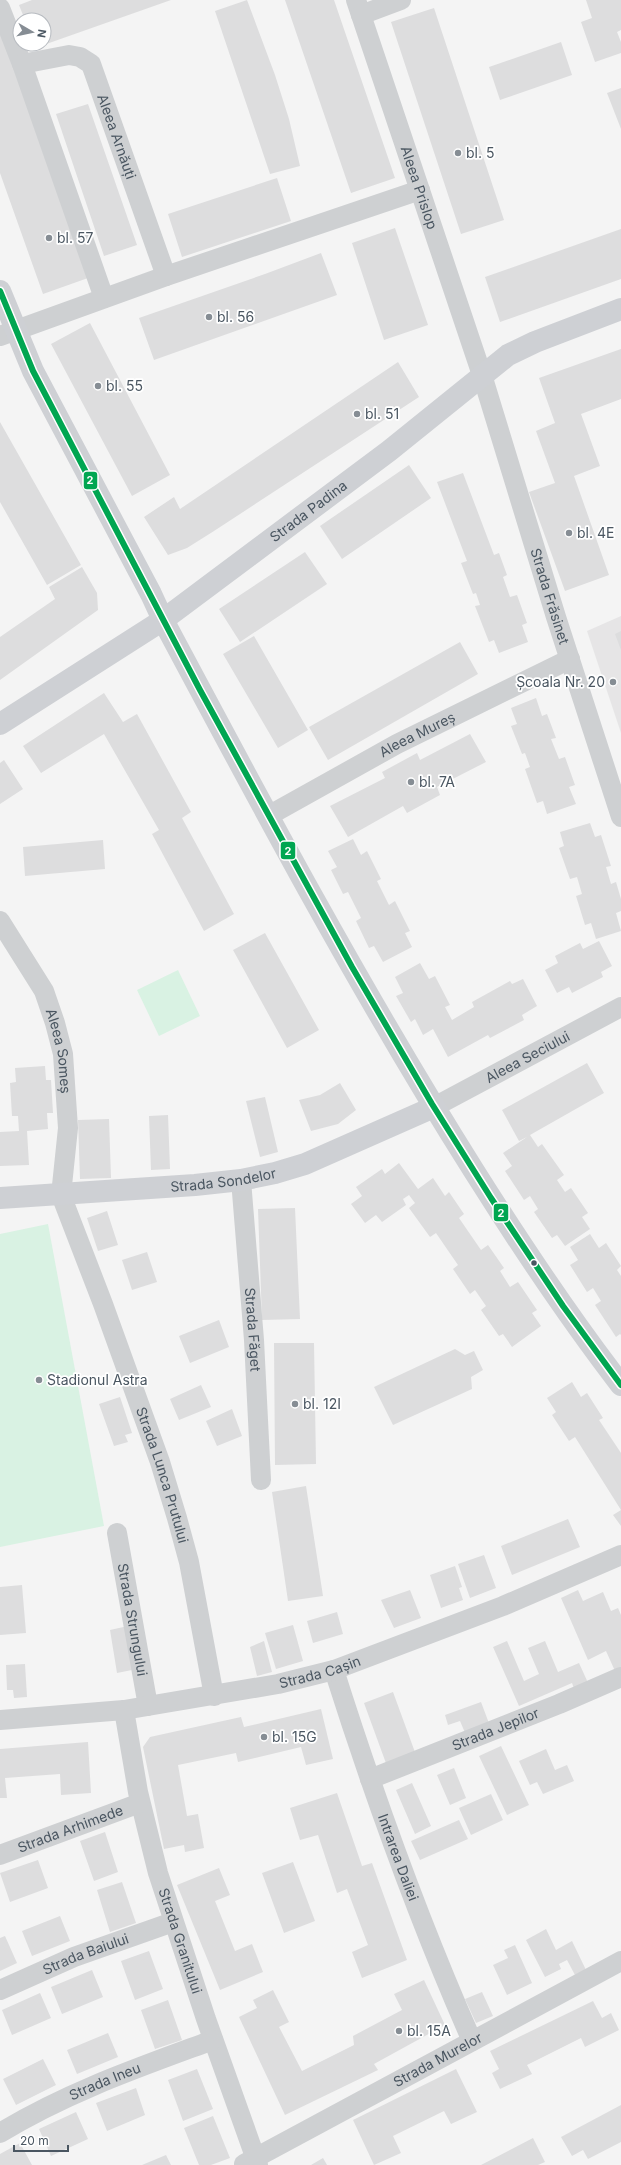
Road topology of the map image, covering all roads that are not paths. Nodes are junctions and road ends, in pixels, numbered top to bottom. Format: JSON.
{"nodes":[{"id":1,"x":402,"y":0,"type":"edge"},
{"id":2,"x":0,"y":8,"type":"edge"},
{"id":3,"x":358,"y":8,"type":"edge"},
{"id":4,"x":22,"y":64,"type":"junction"},
{"id":5,"x":420,"y":190,"type":"junction"},
{"id":6,"x":166,"y":276,"type":"junction"},
{"id":7,"x":0,"y":291,"type":"edge"},
{"id":8,"x":104,"y":298,"type":"junction"},
{"id":9,"x":621,"y":309,"type":"edge"},
{"id":10,"x":7,"y":333,"type":"edge"},
{"id":11,"x":482,"y":375,"type":"junction"},
{"id":12,"x":163,"y":620,"type":"junction"},
{"id":13,"x":570,"y":659,"type":"junction"},
{"id":14,"x":0,"y":724,"type":"edge"},
{"id":15,"x":268,"y":816,"type":"junction"},
{"id":16,"x":621,"y":817,"type":"edge"},
{"id":17,"x":0,"y":921,"type":"edge"},
{"id":18,"x":621,"y":1007,"type":"edge"},
{"id":19,"x":434,"y":1107,"type":"junction"},
{"id":20,"x":241,"y":1180,"type":"junction"},
{"id":21,"x":61,"y":1195,"type":"junction"},
{"id":22,"x":0,"y":1198,"type":"edge"},
{"id":23,"x":621,"y":1386,"type":"edge"},
{"id":24,"x":261,"y":1480,"type":"dead end"},
{"id":25,"x":116,"y":1533,"type":"dead end"},
{"id":26,"x":621,"y":1555,"type":"edge"},
{"id":27,"x":334,"y":1670,"type":"junction"},
{"id":28,"x":621,"y":1677,"type":"edge"},
{"id":29,"x":214,"y":1696,"type":"junction"},
{"id":30,"x":148,"y":1706,"type":"junction"},
{"id":31,"x":124,"y":1710,"type":"junction"},
{"id":32,"x":0,"y":1720,"type":"edge"},
{"id":33,"x":370,"y":1779,"type":"junction"},
{"id":34,"x":140,"y":1803,"type":"junction"},
{"id":35,"x":0,"y":1856,"type":"edge"},
{"id":36,"x":173,"y":1922,"type":"junction"},
{"id":37,"x":621,"y":1961,"type":"edge"},
{"id":38,"x":0,"y":1990,"type":"edge"},
{"id":39,"x":213,"y":2040,"type":"junction"},
{"id":40,"x":472,"y":2041,"type":"junction"},
{"id":41,"x":0,"y":2133,"type":"edge"},
{"id":42,"x":252,"y":2163,"type":"edge"}],
"edges":[{"from":1,"to":3,"type":"street"},
{"from":2,"to":4,"type":"street"},
{"from":3,"to":5,"type":"street","name":"Aleea Prislop"},
{"from":4,"to":6,"type":"street","name":"Aleea Arnăuți"},
{"from":4,"to":8,"type":"street"},
{"from":5,"to":6,"type":"street"},
{"from":5,"to":11,"type":"street","name":"Aleea Prislop"},
{"from":6,"to":8,"type":"street"},
{"from":7,"to":10,"type":"street"},
{"from":8,"to":10,"type":"street"},
{"from":9,"to":11,"type":"street","name":"Strada Padina"},
{"from":10,"to":12,"type":"street"},
{"from":11,"to":12,"type":"street","name":"Strada Padina"},
{"from":11,"to":13,"type":"street","name":"Strada Frăsinet"},
{"from":12,"to":14,"type":"street","name":"Strada Padina"},
{"from":12,"to":15,"type":"street"},
{"from":13,"to":15,"type":"street","name":"Aleea Mureș"},
{"from":13,"to":16,"type":"street","name":"Strada Frăsinet"},
{"from":15,"to":19,"type":"street"},
{"from":17,"to":21,"type":"street","name":"Aleea Someș"},
{"from":18,"to":19,"type":"street","name":"Aleea Seciului"},
{"from":19,"to":20,"type":"street","name":"Strada Sondelor"},
{"from":19,"to":23,"type":"street"},
{"from":20,"to":21,"type":"street","name":"Strada Sondelor"},
{"from":20,"to":24,"type":"street","name":"Strada Făget"},
{"from":21,"to":22,"type":"street","name":"Strada Sondelor"},
{"from":21,"to":29,"type":"street","name":"Strada Lunca Prutului"},
{"from":25,"to":30,"type":"street","name":"Strada Strungului"},
{"from":26,"to":27,"type":"street","name":"Strada Cașin"},
{"from":27,"to":29,"type":"street","name":"Strada Cașin"},
{"from":27,"to":33,"type":"street","name":"Intrarea Daliei"},
{"from":28,"to":33,"type":"street","name":"Strada Jepilor"},
{"from":29,"to":30,"type":"street","name":"Strada Cașin"},
{"from":30,"to":31,"type":"street","name":"Strada Cașin"},
{"from":31,"to":32,"type":"street","name":"Strada Cașin"},
{"from":31,"to":34,"type":"street","name":"Strada Granitului"},
{"from":33,"to":40,"type":"street","name":"Intrarea Daliei"},
{"from":34,"to":35,"type":"street","name":"Strada Arhimede"},
{"from":34,"to":36,"type":"street","name":"Strada Granitului"},
{"from":36,"to":38,"type":"street","name":"Strada Baiului"},
{"from":36,"to":39,"type":"street","name":"Strada Granitului"},
{"from":37,"to":40,"type":"street","name":"Strada Murelor"},
{"from":39,"to":41,"type":"street","name":"Strada Ineu"},
{"from":39,"to":42,"type":"street","name":"Strada Granitului"},
{"from":40,"to":42,"type":"street","name":"Strada Murelor"}]}
